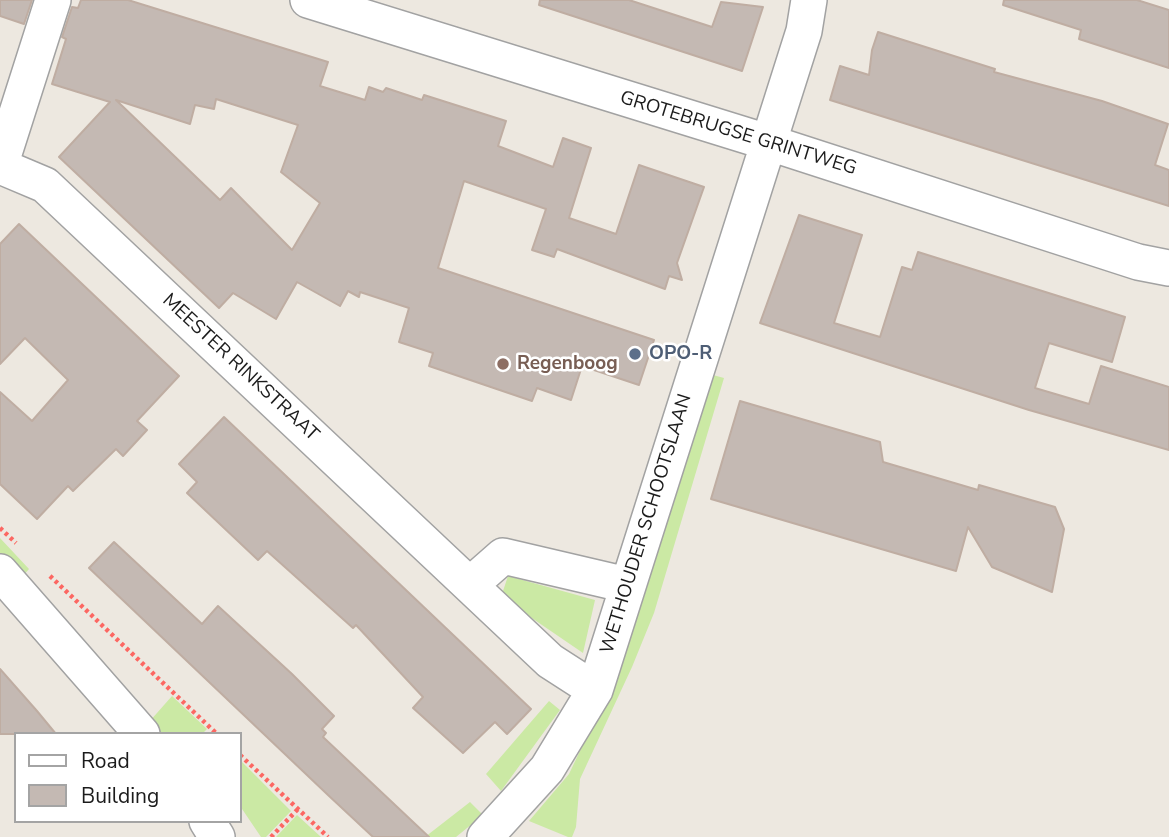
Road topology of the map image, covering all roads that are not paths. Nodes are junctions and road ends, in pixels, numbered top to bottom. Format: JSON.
{"nodes":[{"id":1,"x":53,"y":0,"type":"edge"},
{"id":2,"x":308,"y":0,"type":"edge"},
{"id":3,"x":810,"y":0,"type":"edge"},
{"id":4,"x":372,"y":9,"type":"edge"},
{"id":5,"x":767,"y":142,"type":"junction"},
{"id":6,"x":0,"y":166,"type":"edge"},
{"id":7,"x":1169,"y":268,"type":"edge"},
{"id":8,"x":9,"y":559,"type":"edge"},
{"id":9,"x":470,"y":585,"type":"junction"},
{"id":10,"x":627,"y":585,"type":"junction"},
{"id":11,"x":595,"y":690,"type":"junction"},
{"id":12,"x":140,"y":732,"type":"edge"},
{"id":13,"x":485,"y":837,"type":"edge"}],
"edges":[{"from":1,"to":6,"type":"street"},
{"from":2,"to":4,"type":"street","name":"GROTEBRUGSE GRINTWEG"},
{"from":3,"to":5,"type":"street","name":"WETHOUDER SCHOOTSLAAN"},
{"from":4,"to":5,"type":"street","name":"GROTEBRUGSE GRINTWEG"},
{"from":5,"to":7,"type":"street","name":"GROTEBRUGSE GRINTWEG"},
{"from":5,"to":10,"type":"street","name":"WETHOUDER SCHOOTSLAAN"},
{"from":6,"to":9,"type":"street","name":"MEESTER RINKSTRAAT"},
{"from":8,"to":12,"type":"street"},
{"from":9,"to":10,"type":"street"},
{"from":9,"to":11,"type":"street","name":"MEESTER RINKSTRAAT"},
{"from":10,"to":11,"type":"street","name":"WETHOUDER SCHOOTSLAAN"},
{"from":11,"to":13,"type":"street","name":"WETHOUDER SCHOOTSLAAN"}]}
